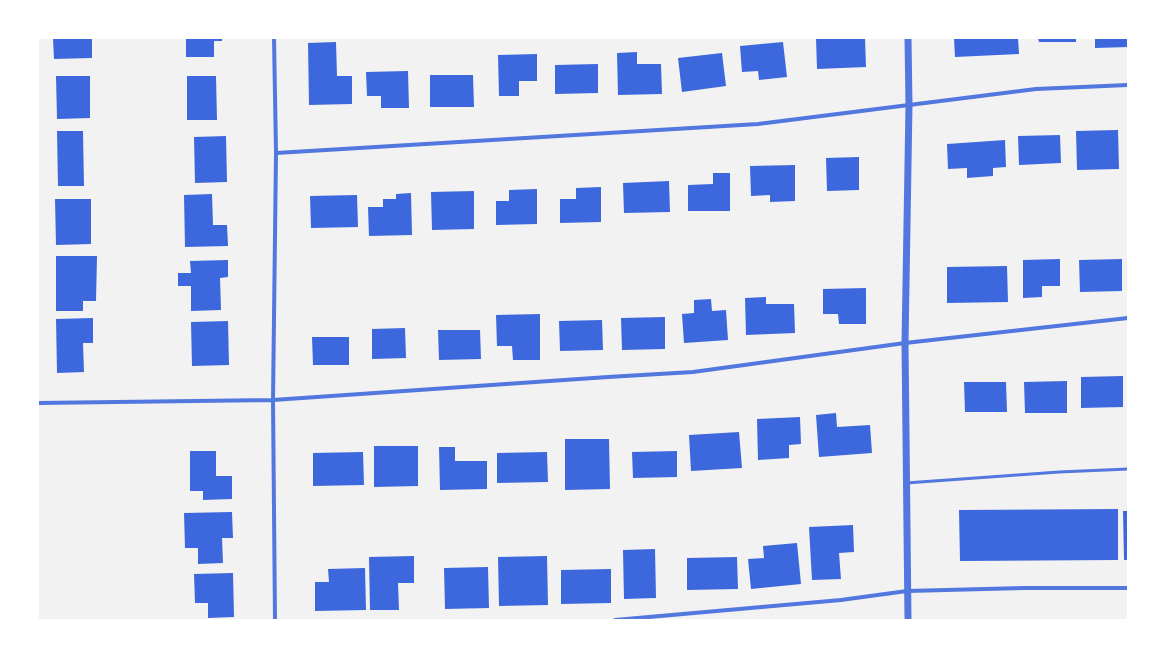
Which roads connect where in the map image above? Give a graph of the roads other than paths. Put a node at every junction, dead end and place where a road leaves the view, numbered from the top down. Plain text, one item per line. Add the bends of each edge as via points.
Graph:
1 (274, 38) edge
2 (908, 38) edge
3 (1128, 85) edge
4 (909, 105) junction
5 (276, 153) junction
6 (1128, 318) edge
7 (905, 344) junction
8 (273, 400) junction
9 (38, 403) edge
10 (1128, 469) edge
11 (906, 483) junction
12 (1128, 588) edge
13 (907, 590) junction
14 (275, 620) edge
15 (615, 620) edge
16 (908, 620) edge

1 - 5 street
2 - 4 street
3 - 4 street via 1036,89
4 - 5 street via 758,124
4 - 7 street
5 - 8 street
6 - 7 street
7 - 8 street via 693,372
7 - 11 street
8 - 9 street
8 - 14 street
10 - 11 lane
11 - 13 street
12 - 13 street
13 - 15 street via 841,600
13 - 16 street

